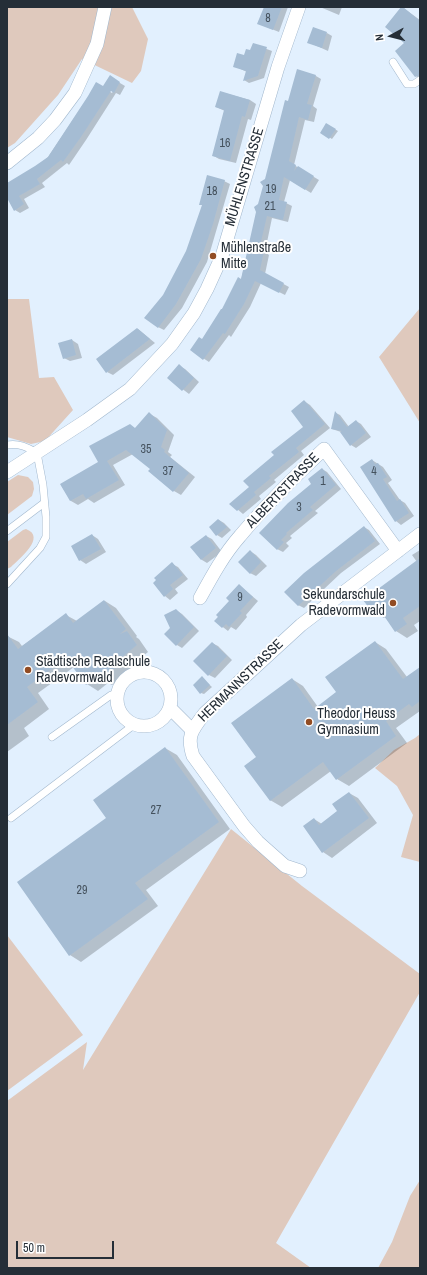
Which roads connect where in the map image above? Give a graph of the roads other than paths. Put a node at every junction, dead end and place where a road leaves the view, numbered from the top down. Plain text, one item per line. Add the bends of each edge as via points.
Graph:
1 (105, 7) edge
2 (299, 7) edge
3 (393, 62) dead end
4 (420, 80) edge
5 (7, 163) edge
6 (7, 445) edge
7 (37, 453) junction
8 (7, 472) edge
9 (44, 503) junction
10 (7, 531) edge
11 (420, 534) edge
12 (398, 551) junction
13 (7, 584) edge
14 (200, 598) dead end
15 (118, 693) junction
16 (170, 708) junction
17 (135, 724) junction
18 (192, 730) junction
19 (52, 737) dead end
20 (11, 818) dead end
21 (300, 871) dead end

1 - 5 street via 97,44 75,93 38,138
2 - 7 street, MÜHLENSTRASSE via 278,67 222,256 194,313 172,344 130,389
3 - 4 lane via 407,84 414,84
6 - 7 lane via 24,446
7 - 8 street, MÜHLENSTRASSE
7 - 9 lane
9 - 10 lane
9 - 13 lane via 46,537 40,548
11 - 12 street, HERMANNSTRASSE
12 - 14 street, ALBERTSTRASSE via 324,450 239,537
12 - 18 street, HERMANNSTRASSE via 301,625 205,713
15 - 16 street via 123,682 130,676 142,672 151,673 167,684 171,695
15 - 17 street via 120,711 126,719
15 - 19 lane via 111,695
16 - 17 street via 157,723 146,726
16 - 18 street
17 - 20 lane
18 - 21 street, HERMANNSTRASSE via 190,747 193,756 244,826 286,866

